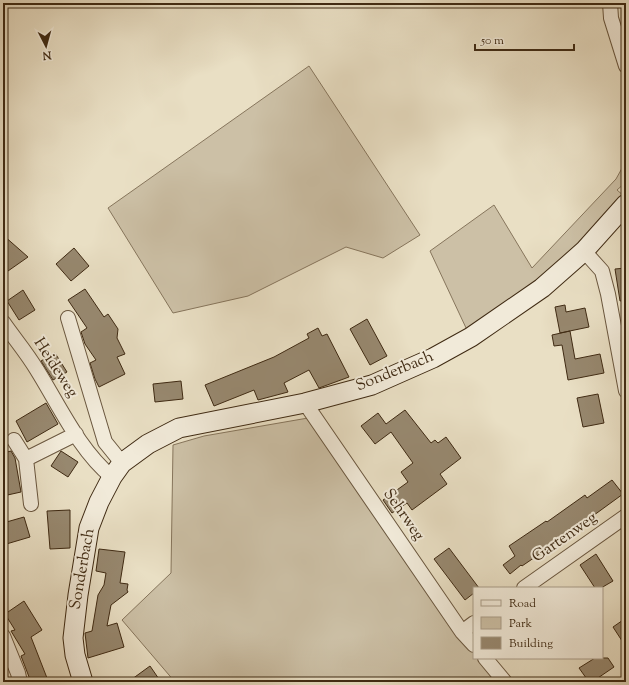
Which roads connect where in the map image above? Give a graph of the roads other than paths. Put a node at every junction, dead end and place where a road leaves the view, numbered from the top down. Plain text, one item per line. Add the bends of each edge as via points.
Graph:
1 (610, 3) edge
2 (626, 66) edge
3 (626, 204) edge
4 (584, 251) junction
5 (68, 318) dead end
6 (3, 322) edge
7 (626, 390) edge
8 (305, 403) junction
9 (76, 434) junction
10 (14, 440) dead end
11 (26, 459) junction
12 (117, 470) junction
13 (31, 504) dead end
14 (626, 516) edge
15 (525, 587) edge
16 (468, 628) edge
17 (3, 636) edge
18 (473, 642) edge
19 (486, 659) edge
20 (20, 682) edge
21 (83, 682) edge
22 (505, 682) edge

1 - 2 street via 611,18
3 - 4 street, Sonderbach
4 - 7 street via 602,271
4 - 8 street, Sonderbach via 542,288 471,338 372,385
5 - 12 street via 104,442
6 - 9 street, Heideweg via 36,368
8 - 12 street, Sonderbach via 179,428 148,444
8 - 16 street, Sehrweg
9 - 11 street
9 - 12 street, Heideweg via 101,468
10 - 11 street
11 - 13 street
12 - 21 street, Sonderbach via 99,502 89,528 75,614 75,655
14 - 15 street, Gartenweg
16 - 18 street, Sehrweg
17 - 20 street
19 - 22 street

